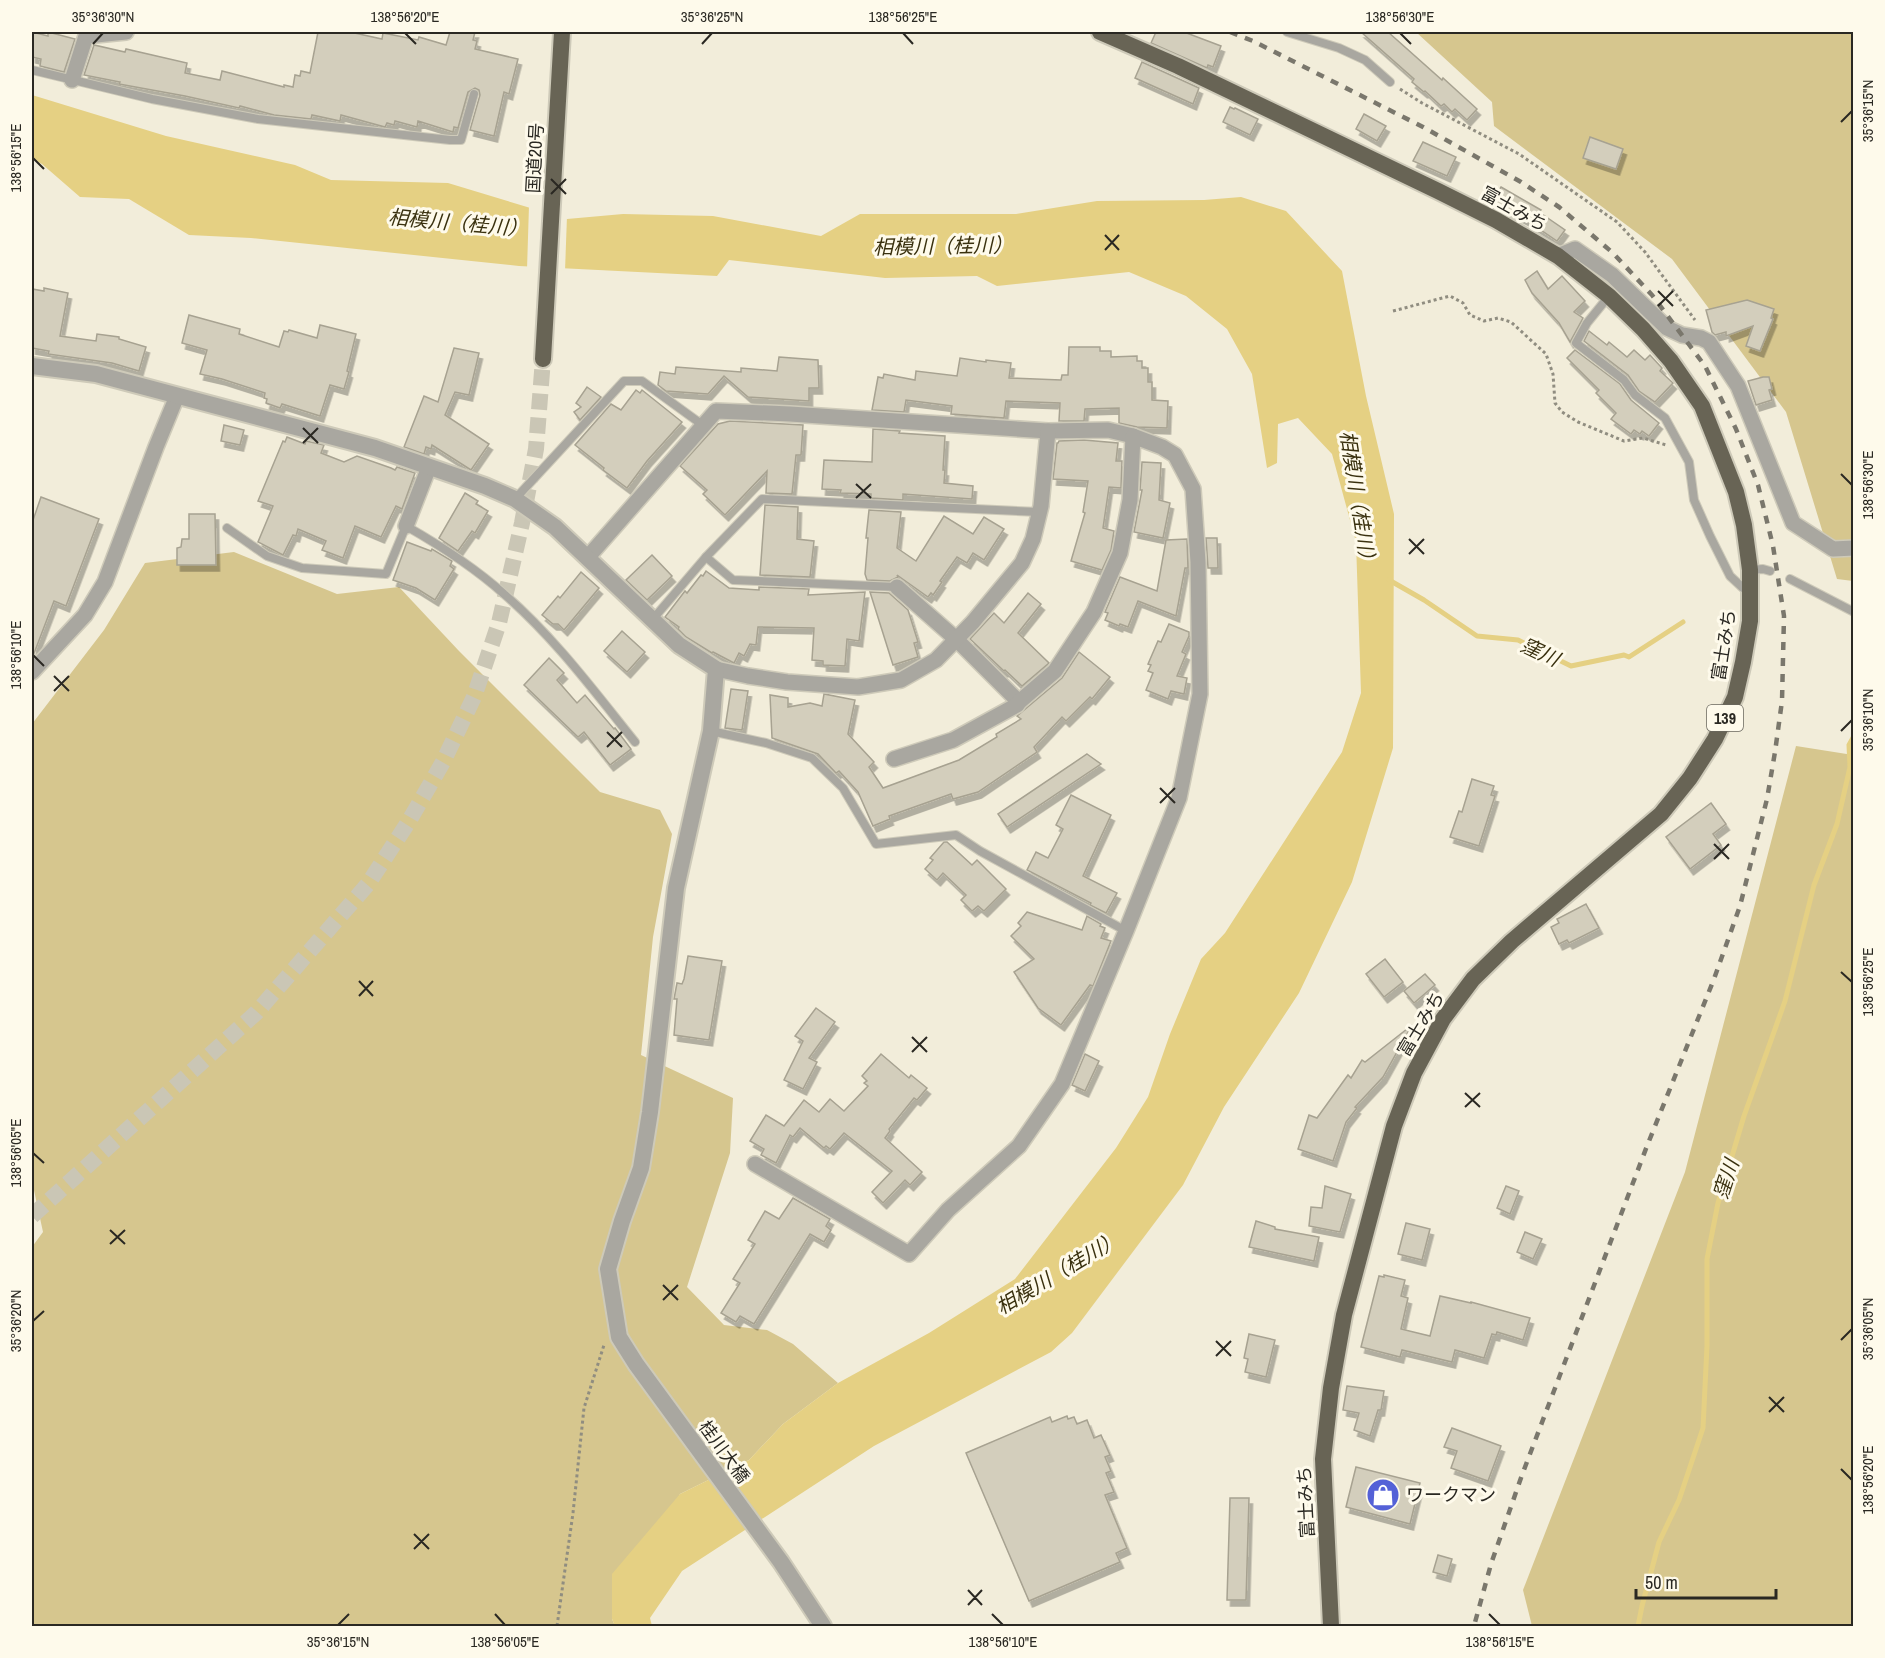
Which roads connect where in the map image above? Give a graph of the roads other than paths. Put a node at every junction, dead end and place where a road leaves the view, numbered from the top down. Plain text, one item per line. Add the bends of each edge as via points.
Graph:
1 (126, 32) edge
2 (562, 32) edge
3 (1100, 32) edge
4 (1287, 32) edge
5 (32, 70) edge
6 (72, 80) junction
7 (1390, 82) road end
8 (474, 94) dead end
9 (1558, 256) junction
10 (1609, 296) junction
11 (543, 359) tunnel mouth
12 (32, 366) edge
13 (177, 396) junction
14 (704, 426) junction
15 (1048, 431) junction
16 (1133, 436) junction
17 (429, 466) junction
18 (515, 499) junction
19 (1039, 512) junction
20 (406, 526) junction
21 (227, 528) dead end
22 (1854, 548) edge
23 (588, 557) junction
24 (706, 557) junction
25 (1749, 570) junction
26 (1770, 571) dead end
27 (1790, 579) dead end
28 (897, 587) joint
29 (1750, 588) junction
30 (1854, 612) edge
31 (652, 619) junction
32 (956, 639) junction
33 (716, 669) junction
34 (32, 672) edge
35 (1019, 702) junction
36 (711, 731) junction
37 (635, 742) dead end
38 (894, 759) dead end
39 (1126, 931) junction
40 (755, 1164) dead end
41 (823, 1626) edge
42 (1331, 1626) edge

1 - 6 street via 86,36
2 - 11 highway, 国道20号
3 - 9 highway, 富士みち / 139 via 1428,186
4 - 7 lane via 1365,60
5 - 6 lane
6 - 8 lane via 258,119 450,140 461,140
9 - 10 highway, 富士みち / 139
9 - 22 street via 1575,249 1612,275 1667,328 1709,342 1738,386 1793,523 1833,549
10 - 25 highway, 富士みち / 139 via 1671,361 1702,406 1736,492
10 - 29 lane via 1576,343 1665,418 1689,462 1694,500 1730,576 1743,588
12 - 13 street via 96,374
13 - 17 street
13 - 34 street via 105,582 85,615
14 - 15 street via 716,411
14 - 18 lane via 642,381 624,381
14 - 23 street
15 - 16 street via 1108,430
15 - 19 street
16 - 35 street via 1130,500 1120,553 1094,612 1056,670
16 - 39 street via 1175,455 1193,489 1200,694 1179,798
17 - 18 street
17 - 20 street
18 - 23 street
19 - 24 lane via 762,499
19 - 32 street via 1022,563
20 - 21 lane via 386,574 302,568 267,556
20 - 37 lane via 441,546 505,594 561,651
23 - 31 street
24 - 28 lane via 733,580
24 - 31 lane
25 - 26 lane
25 - 29 highway, 富士みち / 139
27 - 30 lane
28 - 32 street
29 - 42 highway, 富士みち / 139 via 1750,621 1734,697 1715,739 1690,778 1661,814 1473,979 1443,1019 1414,1073 1394,1126 1344,1315 1331,1388 1323,1459
31 - 33 street via 679,645
32 - 33 street via 936,660 900,680 858,687 787,682
32 - 35 street
33 - 36 street, 桂川大橋
35 - 38 street via 953,740
36 - 39 lane via 812,758 843,788 876,844 956,835
36 - 41 street, 桂川大橋 via 676,888 641,1168 608,1269 619,1337
39 - 40 street via 1062,1084 1019,1146 948,1210 909,1254

